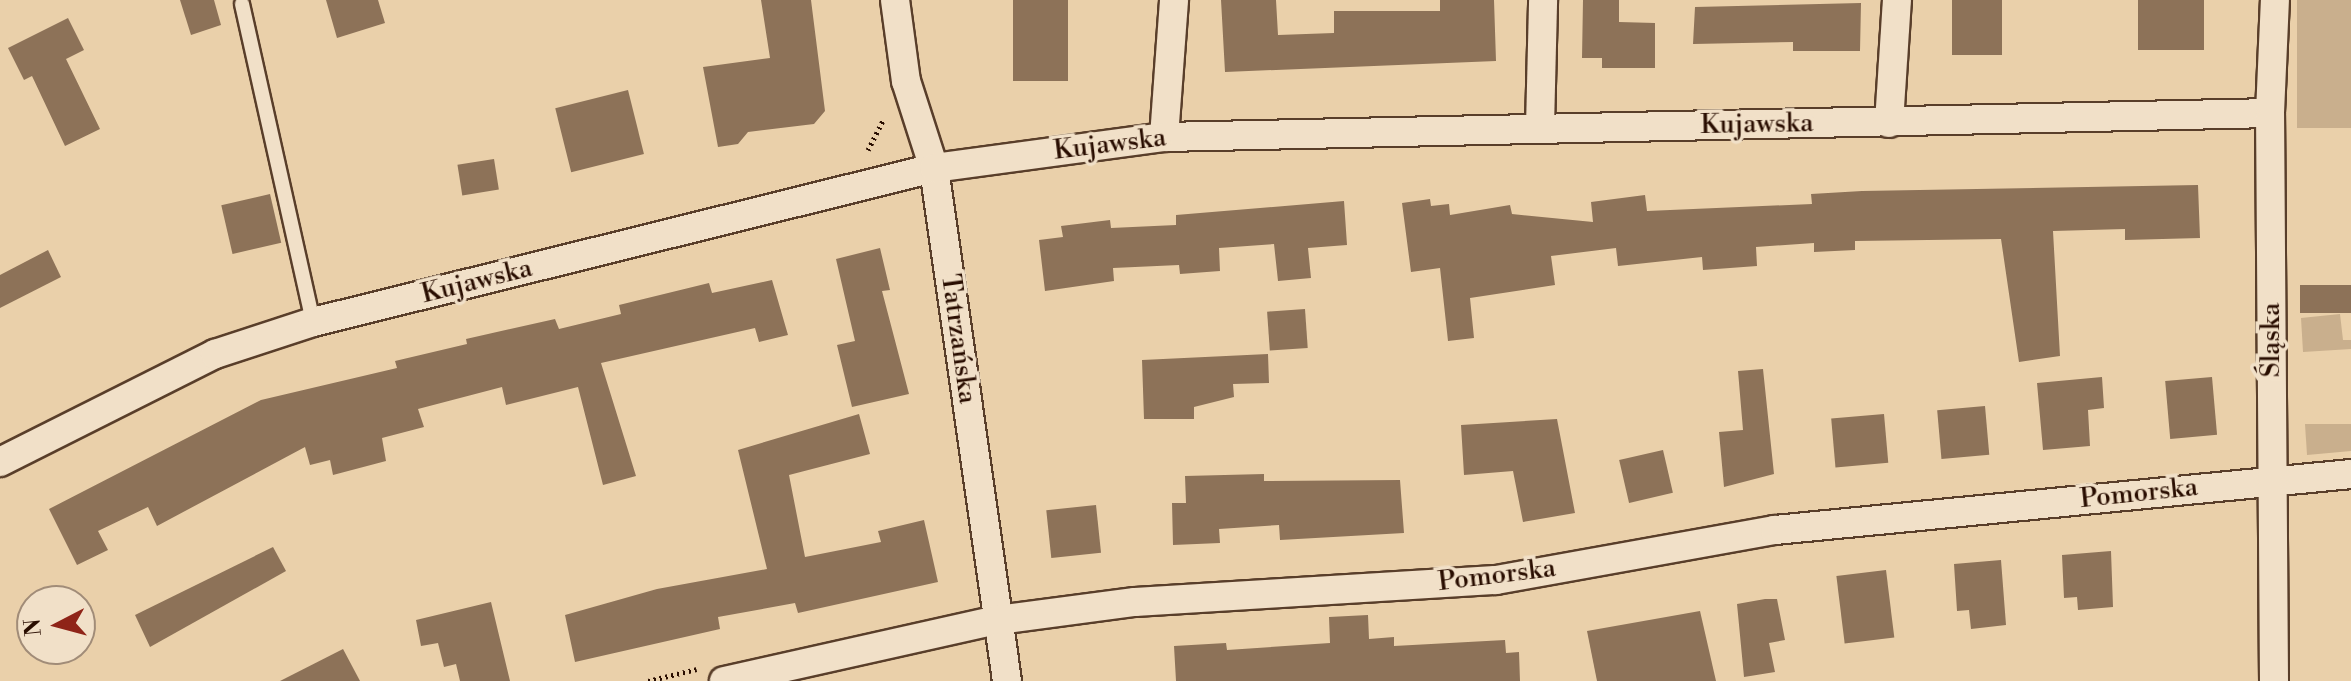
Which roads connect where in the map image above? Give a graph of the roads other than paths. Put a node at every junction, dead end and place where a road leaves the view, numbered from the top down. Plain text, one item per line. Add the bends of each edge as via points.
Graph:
1 (895, 0) edge
2 (1174, 0) edge
3 (1543, 0) edge
4 (1897, 0) edge
5 (2275, 0) edge
6 (242, 4) dead end
7 (2270, 113) junction
8 (1889, 123) junction
9 (1540, 127) junction
10 (1164, 137) junction
11 (934, 168) junction
12 (313, 322) junction
13 (0, 462) edge
14 (2351, 474) edge
15 (2273, 481) junction
16 (998, 620) junction
17 (724, 681) edge
18 (1007, 681) edge
19 (2274, 681) edge

1 - 11 street, Tatrzańska via 906,81
2 - 10 street
3 - 9 street
4 - 8 street
5 - 7 street, Śląska
6 - 12 lane
7 - 8 street, Kujawska
7 - 15 street, Śląska
8 - 9 street, Kujawska
9 - 10 street, Kujawska
10 - 11 street, Kujawska
11 - 12 street, Kujawska
11 - 16 street, Tatrzańska
12 - 13 street, Kujawska via 215,354
14 - 15 street, Pomorska
15 - 16 street, Pomorska via 1775,530 1496,580 1135,602
15 - 19 street, Śląska
16 - 17 street, Pomorska
16 - 18 street, Tatrzańska

